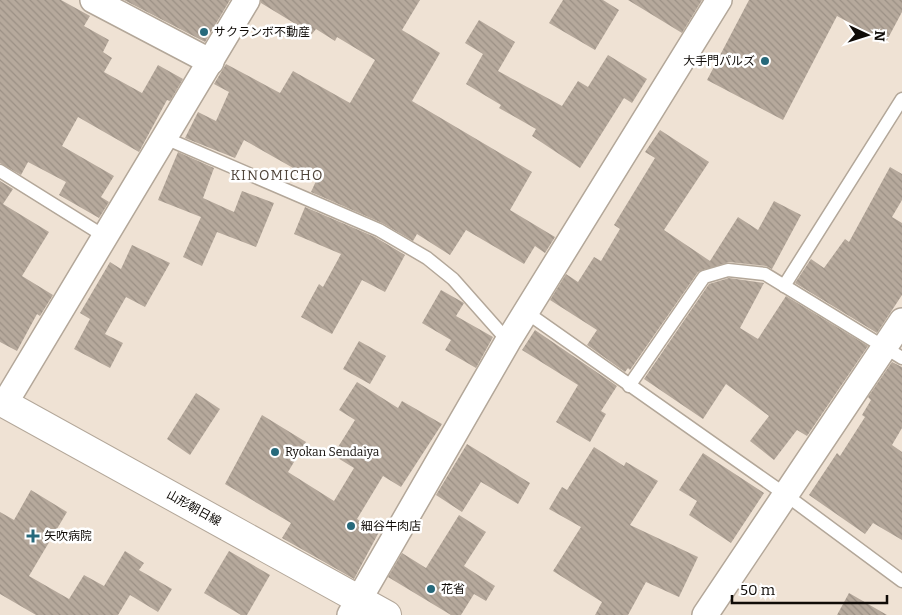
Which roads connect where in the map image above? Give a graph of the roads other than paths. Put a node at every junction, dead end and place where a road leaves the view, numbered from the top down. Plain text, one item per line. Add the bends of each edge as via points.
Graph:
1 (93, 0) edge
2 (247, 0) edge
3 (719, 0) edge
4 (211, 62) junction
5 (902, 99) edge
6 (165, 138) junction
7 (0, 171) edge
8 (104, 236) junction
9 (784, 286) junction
10 (526, 312) junction
11 (902, 321) edge
12 (508, 341) junction
13 (893, 353) edge
14 (629, 386) junction
15 (2, 402) edge
16 (786, 495) junction
17 (902, 581) edge
18 (355, 607) edge
19 (387, 615) edge
20 (705, 615) edge

1 - 4 street
2 - 4 street
3 - 10 street
4 - 6 street
5 - 9 lane
6 - 8 street
6 - 12 lane via 379,230 428,258 452,279
7 - 8 lane
8 - 15 street
9 - 13 lane
9 - 14 lane via 765,274 728,270 704,277
10 - 12 street
10 - 14 lane
11 - 13 street
12 - 18 street
13 - 16 street
14 - 16 lane
15 - 18 main road, 山形朝日線
16 - 17 lane
16 - 20 street
18 - 19 main road, 山形朝日線

